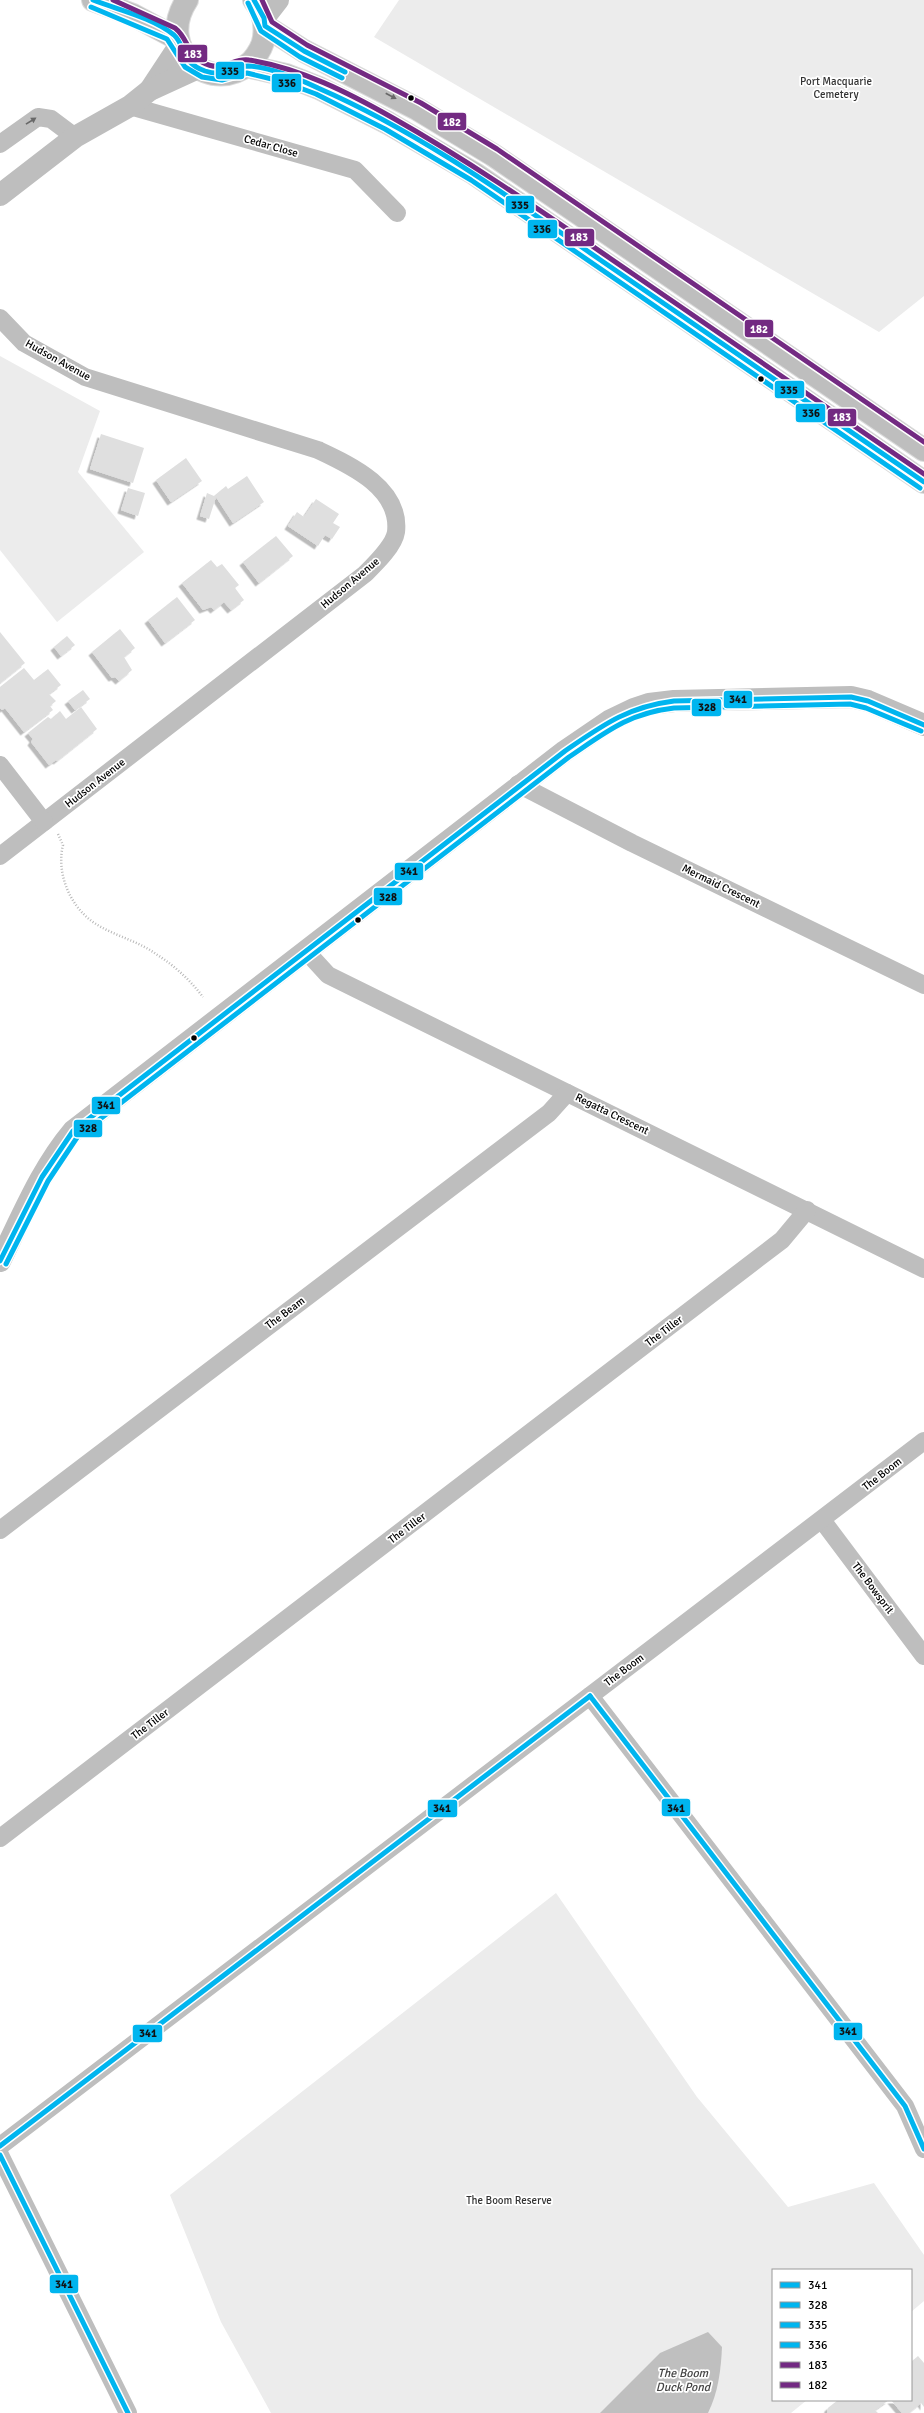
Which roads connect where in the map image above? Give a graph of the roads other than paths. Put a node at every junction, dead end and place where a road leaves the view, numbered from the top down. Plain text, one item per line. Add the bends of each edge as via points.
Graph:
1 (93, 0) edge
2 (187, 0) edge
3 (278, 0) edge
4 (261, 15) edge
5 (178, 42) junction
6 (246, 66) junction
7 (198, 68) junction
8 (150, 90) junction
9 (130, 106) junction
10 (75, 137) junction
11 (0, 144) edge
12 (0, 195) edge
13 (397, 212) dead end
14 (0, 318) edge
15 (924, 450) edge
16 (924, 482) edge
17 (924, 725) edge
18 (0, 765) edge
19 (518, 784) junction
20 (44, 822) junction
21 (0, 856) edge
22 (306, 951) junction
23 (924, 985) edge
24 (567, 1093) junction
25 (807, 1210) junction
26 (0, 1261) edge
27 (924, 1269) edge
28 (924, 1441) edge
29 (822, 1520) junction
30 (0, 1530) edge
31 (924, 1656) edge
32 (590, 1696) junction
33 (0, 1838) edge
34 (0, 2146) edge
35 (924, 2149) edge
36 (0, 2155) edge
37 (128, 2413) edge

1 - 5 main road via 134,15
2 - 5 main road via 176,24
3 - 4 main road
4 - 6 main road via 264,42 257,55
4 -> 15 main road via 304,51 423,113 493,155
5 - 7 main road via 190,62
5 - 8 main road
6 - 7 main road via 235,72 223,74 210,73
6 - 16 main road via 286,75 319,88 388,123 468,170
7 - 8 main road
8 - 9 main road
9 - 10 main road
9 - 13 street, Cedar Close via 355,170
11 -> 10 street via 38,117 51,119
10 - 12 main road
14 - 20 street, Hudson Avenue via 24,342 85,377 318,450 348,464 374,482 392,506 396,532 384,555 365,574
17 - 19 main road via 868,701 851,697 674,701 649,704 609,721
18 - 20 street
19 - 22 main road
19 - 23 street, Mermaid Crescent via 632,843
20 - 21 street, Hudson Avenue
22 - 24 street, Regatta Crescent via 328,975
22 - 26 main road via 73,1131 50,1161
24 - 25 street, Regatta Crescent
24 - 30 street, The Beam via 549,1113
25 - 27 street, Regatta Crescent
25 - 33 street, The Tiller via 782,1240
28 - 29 street, The Boom
29 - 31 street, The Bowsprit
29 - 32 street, The Boom
32 - 34 street, The Boom
32 - 35 street via 905,2106
36 - 37 street

